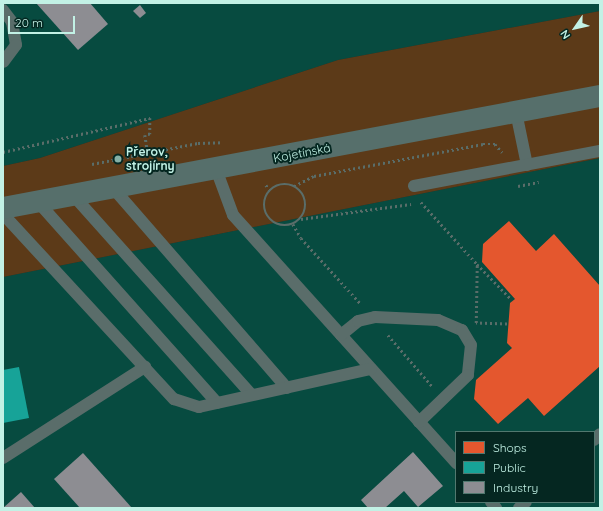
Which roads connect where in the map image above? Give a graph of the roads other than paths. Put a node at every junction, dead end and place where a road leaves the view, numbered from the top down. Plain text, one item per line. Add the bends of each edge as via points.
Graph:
1 (3, 10) edge
2 (3, 62) edge
3 (600, 96) edge
4 (516, 112) junction
5 (600, 151) edge
6 (527, 165) junction
7 (216, 169) junction
8 (414, 186) dead end
9 (113, 188) junction
10 (73, 195) junction
11 (38, 202) junction
12 (3, 208) edge
13 (3, 214) edge
14 (341, 335) junction
15 (145, 367) junction
16 (371, 369) junction
17 (287, 388) junction
18 (252, 396) junction
19 (217, 403) junction
20 (419, 422) junction
21 (3, 458) edge
22 (455, 462) edge

1 - 2 lane via 12,22 16,45
3 - 4 main road, Kojetínská
4 - 6 lane
4 - 7 main road, Kojetínská
5 - 6 lane
6 - 8 lane
7 - 9 main road, Kojetínská
7 - 14 lane via 233,215
9 - 10 main road, Kojetínská
9 - 17 lane
10 - 11 main road, Kojetínská
10 - 18 lane
11 - 12 main road, Kojetínská
11 - 19 lane
13 - 15 lane
14 - 16 lane
14 - 20 lane via 358,321 375,317 447,322 462,330 471,345 468,375
15 - 19 lane via 174,399 199,407
15 - 21 lane
16 - 17 lane
16 - 20 lane
17 - 18 lane
18 - 19 lane
20 - 22 lane

